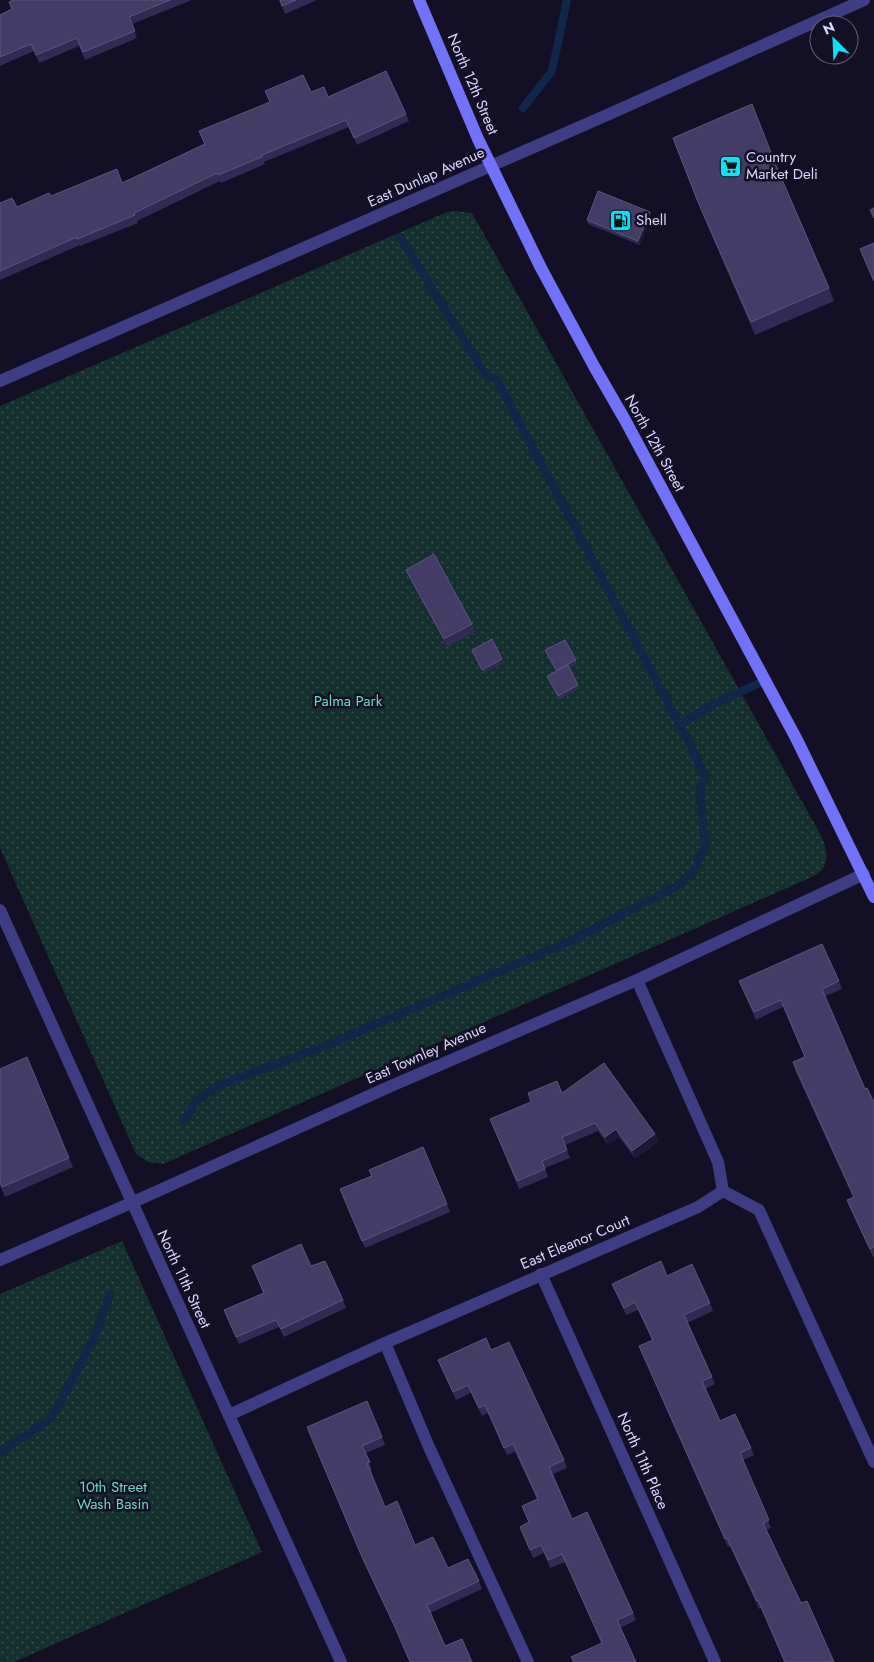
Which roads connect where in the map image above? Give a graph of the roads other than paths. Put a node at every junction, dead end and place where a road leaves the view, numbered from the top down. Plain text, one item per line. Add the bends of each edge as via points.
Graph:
1 (419, 0) edge
2 (864, 0) edge
3 (492, 166) junction
4 (0, 381) edge
5 (864, 874) junction
6 (874, 897) edge
7 (0, 910) edge
8 (637, 980) junction
9 (723, 1190) junction
10 (132, 1203) junction
11 (0, 1260) edge
12 (541, 1274) junction
13 (385, 1343) junction
14 (230, 1415) junction
15 (874, 1462) edge
16 (341, 1662) edge
17 (528, 1662) edge
18 (715, 1662) edge

1 - 3 street, North 12th Street
2 - 3 street, East Dunlap Avenue
3 - 4 street, East Dunlap Avenue
3 - 5 street, North 12th Street via 541,268 796,738
5 - 6 street, North 12th Street
5 - 8 street, East Townley Avenue
7 - 10 street, North 11th Street
8 - 9 street via 718,1162
8 - 10 street, East Townley Avenue
9 - 12 street, East Eleanor Court via 698,1207
9 - 15 street via 759,1210
10 - 11 street, East Townley Avenue
10 - 14 street, North 11th Street
12 - 13 street, East Eleanor Court
12 - 18 street, North 11th Place
13 - 14 street, East Eleanor Court
13 - 17 street
14 - 16 street, North 11th Street

